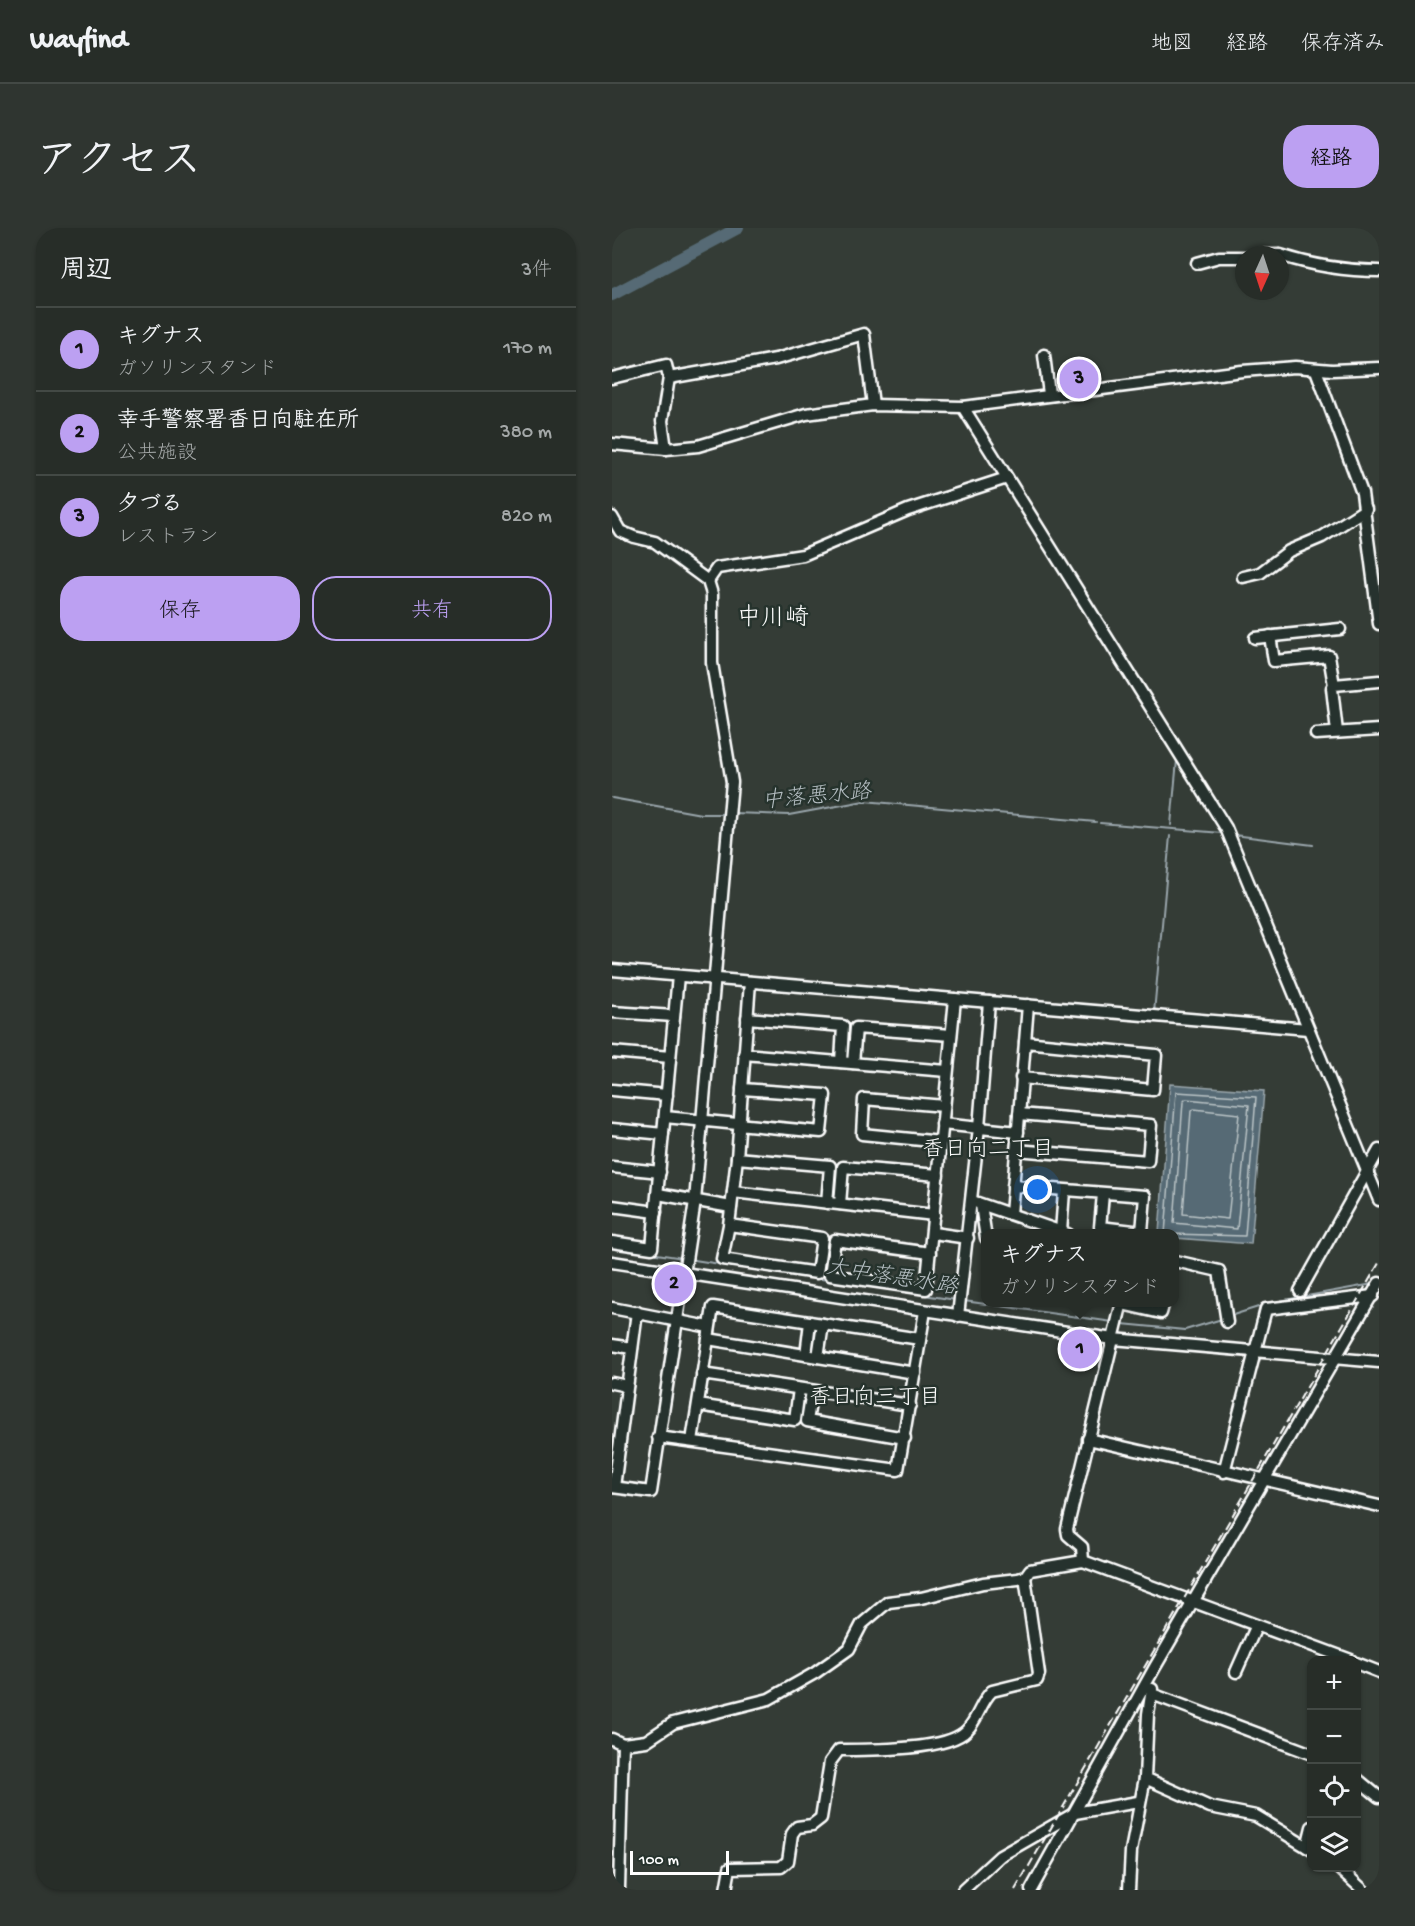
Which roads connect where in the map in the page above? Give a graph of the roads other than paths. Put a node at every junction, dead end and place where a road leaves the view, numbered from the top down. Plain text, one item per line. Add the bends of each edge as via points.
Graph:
1 (1235, 256) edge
2 (1289, 259) edge
3 (1197, 263) dead end
4 (1379, 271) edge
5 (1044, 355) dead end
6 (1379, 368) edge
7 (1316, 370) junction
8 (612, 378) edge
9 (669, 378) junction
10 (1049, 394) junction
11 (873, 405) junction
12 (963, 407) junction
13 (612, 444) edge
14 (666, 449) junction
15 (1007, 478) junction
16 (1366, 509) junction
17 (612, 517) edge
18 (1243, 577) dead end
19 (708, 581) junction
20 (1379, 624) edge
21 (1340, 629) dead end
22 (1270, 636) junction
23 (1255, 638) dead end
24 (1379, 681) edge
25 (1334, 685) junction
26 (1379, 730) edge
27 (1337, 732) junction
28 (1316, 734) dead end
29 (612, 970) edge
30 (678, 976) junction
31 (716, 979) junction
32 (750, 982) junction
33 (954, 999) junction
34 (989, 1002) junction
35 (1028, 1005) junction
36 (612, 1012) edge
37 (674, 1016) junction
38 (747, 1018) junction
39 (1308, 1029) junction
40 (951, 1035) junction
41 (1024, 1042) junction
42 (612, 1052) edge
43 (744, 1054) junction
44 (670, 1057) junction
45 (841, 1062) junction
46 (853, 1063) junction
47 (947, 1071) junction
48 (1021, 1078) junction
49 (742, 1089) junction
50 (612, 1090) edge
51 (667, 1095) junction
52 (944, 1106) junction
53 (1019, 1114) junction
54 (665, 1117) junction
55 (704, 1121) junction
56 (739, 1124) junction
57 (942, 1124) junction
58 (979, 1128) junction
59 (612, 1129) edge
60 (1018, 1132) junction
61 (663, 1134) junction
62 (941, 1142) junction
63 (1016, 1150) junction
64 (1379, 1150) edge
65 (737, 1158) junction
66 (612, 1167) edge
67 (1367, 1171) junction
68 (660, 1172) junction
69 (938, 1175) junction
70 (1013, 1186) junction
71 (1064, 1191) junction
72 (733, 1192) junction
73 (658, 1194) junction
74 (1103, 1194) junction
75 (1379, 1200) edge
76 (695, 1201) junction
77 (827, 1203) junction
78 (976, 1203) junction
79 (840, 1204) junction
80 (612, 1206) edge
81 (731, 1207) junction
82 (656, 1212) junction
83 (1011, 1214) junction
84 (934, 1215) junction
85 (729, 1225) junction
86 (983, 1229) edge
87 (1055, 1229) edge
88 (1064, 1229) edge
89 (1117, 1229) edge
90 (1142, 1229) edge
91 (933, 1233) junction
92 (968, 1238) junction
93 (612, 1242) edge
94 (930, 1253) junction
95 (612, 1262) edge
96 (1179, 1263) edge
97 (687, 1264) junction
98 (1379, 1283) edge
99 (1300, 1291) dead end
100 (1374, 1295) edge
101 (959, 1306) junction
102 (1121, 1307) edge
103 (1138, 1307) edge
104 (1163, 1307) edge
105 (612, 1308) edge
106 (925, 1311) junction
107 (638, 1312) junction
108 (1225, 1317) dead end
109 (676, 1322) junction
110 (810, 1323) junction
111 (823, 1324) junction
112 (710, 1327) junction
113 (1114, 1335) junction
114 (708, 1339) junction
115 (920, 1339) junction
116 (612, 1346) edge
117 (633, 1348) junction
118 (1254, 1352) junction
119 (806, 1355) junction
120 (818, 1357) junction
121 (1336, 1358) junction
122 (1379, 1362) edge
123 (915, 1372) junction
124 (702, 1374) junction
125 (612, 1383) edge
126 (627, 1386) junction
127 (799, 1389) junction
128 (812, 1391) junction
129 (698, 1405) junction
130 (910, 1405) junction
131 (617, 1421) edge
132 (658, 1437) junction
133 (905, 1438) junction
134 (1088, 1439) junction
135 (693, 1441) junction
136 (615, 1451) edge
137 (1224, 1472) junction
138 (1263, 1482) junction
139 (613, 1487) edge
140 (1379, 1506) edge
141 (1083, 1561) junction
142 (1025, 1577) junction
143 (1194, 1602) junction
144 (1256, 1627) junction
145 (1339, 1656) edge
146 (1361, 1665) edge
147 (1155, 1667) junction
148 (1236, 1672) dead end
149 (1379, 1672) edge
150 (1152, 1694) junction
151 (617, 1741) edge
152 (1307, 1752) edge
153 (1145, 1778) junction
154 (1361, 1782) edge
155 (1379, 1797) edge
156 (1138, 1802) junction
157 (1075, 1813) junction
158 (1307, 1847) edge
159 (1343, 1872) edge
160 (617, 1887) edge
161 (726, 1890) edge
162 (963, 1890) edge
163 (1030, 1890) edge
164 (1130, 1890) edge
165 (1363, 1890) edge

1 - 3 street
2 - 4 street via 1342,271
5 - 10 street
6 - 7 street
7 - 10 street via 1295,367 1242,371
7 - 16 street
8 - 9 street via 666,365
9 - 11 street via 776,359 864,334
9 - 14 street via 662,421
10 - 12 street
11 - 12 street
11 - 14 street via 806,414 698,446
12 - 15 street
13 - 14 street
15 - 19 street via 908,510 803,555 717,568
15 - 39 street via 1226,828
16 - 18 street via 1322,537 1289,551 1260,573
16 - 20 street
17 - 19 street via 620,531 655,542
19 - 31 street via 712,594 712,663 732,782
21 - 22 street
22 - 23 street
22 - 25 street via 1274,661 1329,656
24 - 25 street
25 - 27 street
26 - 27 street
27 - 28 street
29 - 30 street
30 - 31 street
30 - 37 street
31 - 32 street
31 - 55 street
32 - 33 street
32 - 38 street
33 - 34 street
33 - 40 street
34 - 35 street
34 - 58 street
35 - 39 street
35 - 41 street
36 - 37 street
37 - 44 street
38 - 43 street
38 - 45 street via 843,1026
39 - 67 street
40 - 46 street via 856,1028
40 - 47 street
41 - 48 street
41 - 48 street via 1156,1055 1155,1067 1153,1090
42 - 44 street
43 - 45 street
43 - 49 street
44 - 51 street
45 - 46 street
46 - 47 street
47 - 52 street
48 - 53 street
49 - 56 street
49 - 56 street via 825,1095 821,1132
50 - 51 street
51 - 54 street
52 - 57 street
52 - 62 street via 864,1099 862,1134
53 - 60 street
53 - 63 street via 1151,1125 1150,1143 1148,1161
54 - 55 street
54 - 61 street
55 - 56 street
55 - 76 street
56 - 65 street
57 - 58 street
57 - 62 street
58 - 60 street
58 - 78 street
59 - 61 street
60 - 63 street
61 - 68 street
62 - 69 street
63 - 70 street
64 - 67 street
65 - 72 street
65 - 77 street via 830,1166
66 - 68 street
67 - 75 street
67 - 99 street
68 - 73 street
69 - 79 street via 843,1167
69 - 84 street
70 - 71 street
70 - 83 street
71 - 74 street
71 - 88 street
72 - 77 street
72 - 81 street
73 - 76 street
73 - 82 street
74 - 89 street via 1100,1227
74 - 90 street via 1145,1196
76 - 81 street
76 - 97 street
77 - 79 street
78 - 83 street
78 - 86 street
78 - 92 street
79 - 84 street
80 - 82 street
81 - 85 street
82 - 93 street via 652,1248
83 - 87 street
84 - 91 street
85 - 85 street via 822,1238 817,1274 722,1259
91 - 92 street
91 - 94 street
92 - 101 street
94 - 94 street via 926,1289 830,1275 835,1240
95 - 97 street
96 - 108 street via 1219,1271
97 - 106 street
97 - 109 street
98 - 100 street
100 - 118 street via 1266,1310
100 - 121 street
101 - 106 street
101 - 113 street
102 - 113 street
103 - 104 street via 1161,1313
105 - 107 street
106 - 115 street
107 - 109 street
107 - 117 street
109 - 112 street
109 - 132 street
110 - 111 street
110 - 112 street via 712,1308
110 - 119 street
111 - 115 street
111 - 120 street
112 - 114 street
113 - 118 street
113 - 134 street
114 - 119 street
114 - 124 street
115 - 123 street
116 - 117 street
117 - 126 street
118 - 121 street
118 - 137 street
119 - 120 street
120 - 123 street
121 - 122 street
121 - 138 street
123 - 130 street
124 - 127 street
124 - 129 street
125 - 126 street
126 - 131 street
127 - 128 street
127 - 129 street via 795,1420
128 - 130 street
128 - 133 street via 807,1421
129 - 135 street
130 - 133 street
131 - 136 street
132 - 135 street
132 - 139 street via 651,1492
133 - 135 street via 898,1470
134 - 137 street
134 - 141 street via 1067,1529 1068,1536 1082,1547
136 - 139 street
137 - 138 street
138 - 140 street
138 - 143 street
141 - 142 street via 1030,1570
141 - 143 street
142 - 151 street via 888,1602 862,1624 849,1648 769,1699 673,1723 646,1741
142 - 161 street via 1037,1680 992,1691 959,1738 900,1749 839,1750 830,1762 821,1818 812,1825 797,1827 792,1834 788,1861 781,1867 730,1868
143 - 144 street
143 - 147 street
144 - 145 street
144 - 148 street
146 - 149 street
147 - 150 street
147 - 157 street
150 - 152 street
150 - 153 street
151 - 160 street
153 - 156 street
153 - 158 street via 1210,1808 1256,1816
154 - 155 street
156 - 157 street
156 - 164 street
157 - 162 street via 1000,1856
157 - 163 street
159 - 165 street

